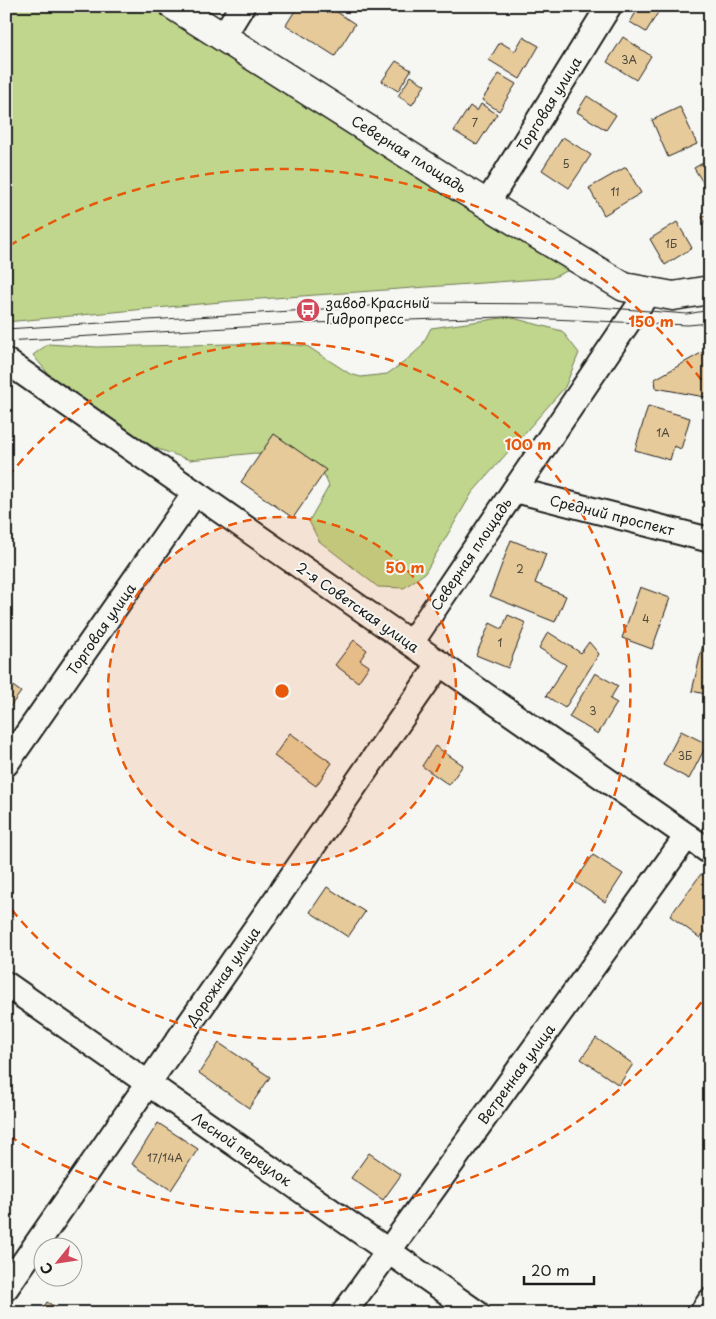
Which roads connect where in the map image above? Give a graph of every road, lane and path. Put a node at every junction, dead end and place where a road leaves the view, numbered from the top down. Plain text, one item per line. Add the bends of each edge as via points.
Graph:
1 (174, 6) edge
2 (242, 6) edge
3 (609, 6) edge
4 (223, 37) junction
5 (488, 202) junction
6 (710, 290) edge
7 (649, 291) junction
8 (6, 361) edge
9 (515, 490) junction
10 (195, 494) junction
11 (710, 540) edge
12 (411, 643) junction
13 (440, 663) junction
14 (6, 764) edge
15 (688, 836) junction
16 (710, 852) edge
17 (6, 984) edge
18 (148, 1083) junction
19 (388, 1251) junction
20 (6, 1288) edge
21 (710, 1301) edge
22 (344, 1313) edge
23 (477, 1313) edge
24 (702, 1313) edge

1 - 4 main road, Северная площадь
2 - 4 street
3 - 5 street, Торговая улица
4 - 5 main road, Северная площадь via 459,187
5 - 7 main road, Северная площадь via 624,287
6 - 7 main road, Северная площадь via 673,296
7 - 9 street, Северная площадь
8 - 10 street, 2-я Советская улица
9 - 11 street, Средний проспект
9 - 12 street, Северная площадь
10 - 12 street, 2-я Советская улица
10 - 14 street, Торговая улица
12 - 13 street, 2-я Советская улица
13 - 15 street, 2-я Советская улица
13 - 18 street, Дорожная улица
15 - 16 street, 2-я Советская улица
15 - 19 street, Ветренная улица
17 - 18 street, Лесной переулок
18 - 19 street, Лесной переулок
18 - 20 street, Дорожная улица
19 - 22 street, Ветренная улица
19 - 23 street, Лесной переулок
21 - 24 street

